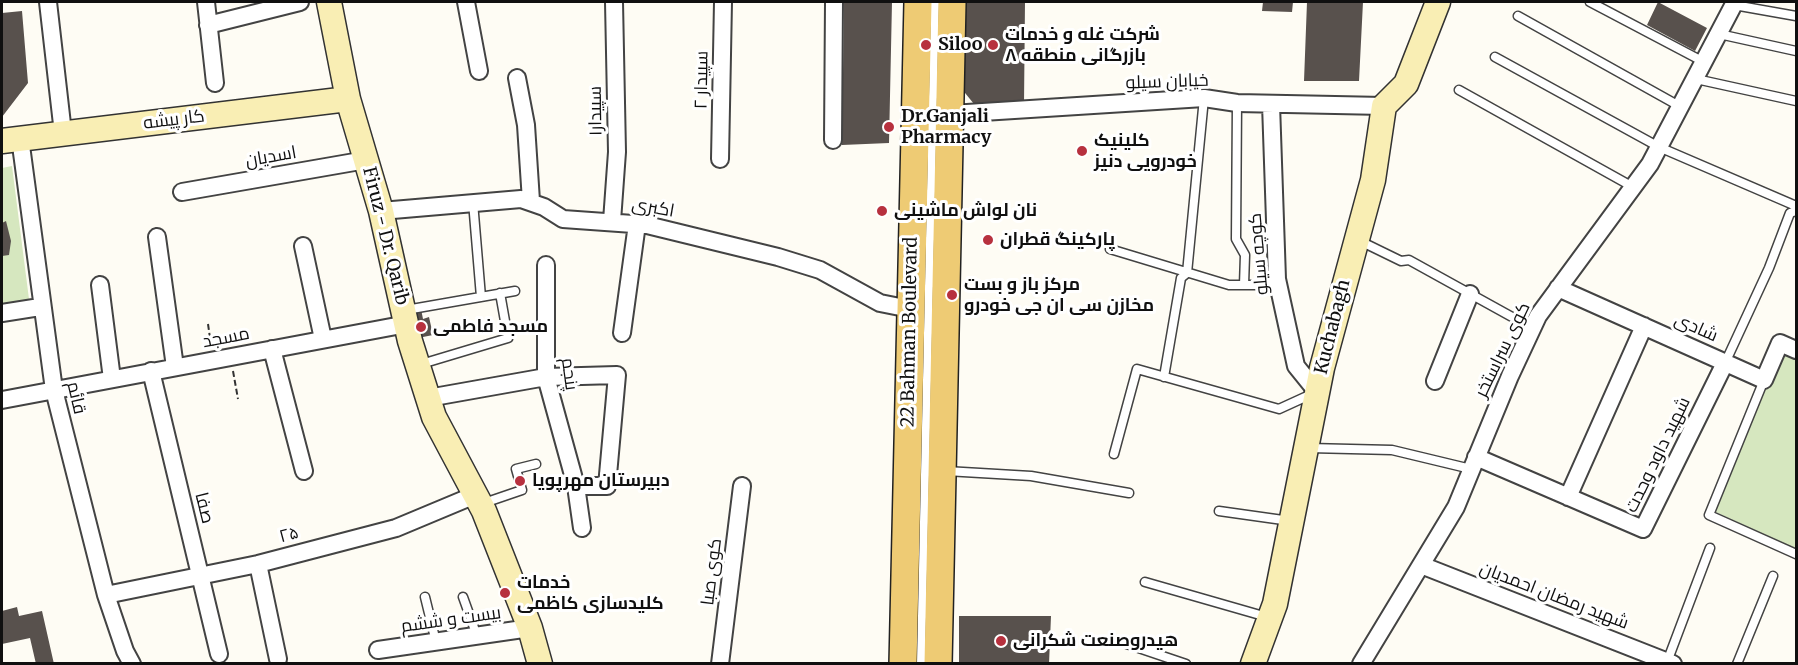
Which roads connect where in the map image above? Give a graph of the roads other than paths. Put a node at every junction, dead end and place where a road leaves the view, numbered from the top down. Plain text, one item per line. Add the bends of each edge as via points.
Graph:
1 (48, 2) edge
2 (206, 2) edge
3 (300, 2) edge
4 (329, 2) edge
5 (466, 2) edge
6 (614, 2) edge
7 (723, 2) edge
8 (834, 2) edge
9 (918, 2) edge
10 (935, 2) edge
11 (952, 2) edge
12 (1438, 2) edge
13 (1590, 2) edge
14 (1734, 3) edge
15 (1518, 16) dead end
16 (1797, 16) edge
17 (208, 25) junction
18 (1719, 34) junction
19 (1797, 51) edge
20 (1495, 57) dead end
21 (1705, 62) junction
22 (479, 71) dead end
23 (517, 78) dead end
24 (1695, 79) junction
25 (215, 83) dead end
26 (1458, 90) dead end
27 (1204, 98) junction
28 (348, 99) junction
29 (1797, 101) edge
30 (1237, 104) junction
31 (1270, 104) junction
32 (1384, 106) junction
33 (1680, 107) junction
34 (932, 119) junction
35 (63, 133) junction
36 (11, 140) edge
37 (833, 140) dead end
38 (1659, 147) junction
39 (720, 159) dead end
40 (366, 160) junction
41 (1633, 187) junction
42 (183, 192) dead end
43 (531, 201) junction
44 (473, 202) junction
45 (1797, 206) edge
46 (381, 211) junction
47 (1797, 211) edge
48 (612, 221) junction
49 (637, 224) junction
50 (157, 237) dead end
51 (1356, 238) junction
52 (303, 246) dead end
53 (1110, 249) dead end
54 (546, 265) dead end
55 (1187, 273) junction
56 (100, 285) dead end
57 (1244, 285) junction
58 (1279, 285) junction
59 (1558, 288) junction
60 (515, 291) dead end
61 (500, 293) junction
62 (1470, 294) junction
63 (481, 297) junction
64 (40, 307) junction
65 (910, 309) junction
66 (2, 313) edge
67 (405, 317) junction
68 (1644, 326) junction
69 (1532, 328) junction
70 (622, 333) dead end
71 (323, 339) junction
72 (272, 349) junction
73 (1797, 350) edge
74 (1725, 363) junction
75 (418, 365) junction
76 (175, 367) junction
77 (151, 371) junction
78 (546, 377) junction
79 (1164, 377) junction
80 (112, 379) junction
81 (1764, 380) junction
82 (1435, 381) dead end
83 (54, 390) junction
84 (1317, 392) junction
85 (428, 398) junction
86 (2, 400) edge
87 (1306, 448) junction
88 (1114, 454) dead end
89 (1474, 463) junction
90 (536, 464) dead end
91 (304, 471) dead end
92 (943, 471) junction
93 (576, 486) junction
94 (742, 486) dead end
95 (1129, 493) dead end
96 (1568, 497) junction
97 (478, 499) junction
98 (1219, 511) dead end
99 (1291, 521) junction
100 (582, 528) dead end
101 (1710, 548) dead end
102 (1797, 554) edge
103 (258, 564) junction
104 (1421, 565) junction
105 (201, 576) junction
106 (1773, 576) dead end
107 (1145, 582) dead end
108 (106, 595) junction
109 (425, 597) dead end
110 (463, 597) dead end
111 (1270, 618) junction
112 (530, 628) junction
113 (477, 636) junction
114 (1115, 640) dead end
115 (436, 642) junction
116 (378, 650) dead end
117 (219, 654) dead end
118 (278, 659) dead end
119 (130, 661) edge
120 (540, 663) edge
121 (720, 663) edge
122 (903, 663) edge
123 (921, 663) edge
124 (938, 663) edge
125 (1186, 663) edge
126 (1254, 663) edge
127 (1361, 663) edge
128 (1670, 663) edge
129 (1737, 663) edge

1 - 35 street
2 - 17 street
3 - 17 street
4 - 28 main road, Firuz - Dr. Qarib
5 - 22 street
6 - 48 street, سپیدار۱ via 616,152
7 - 39 street, سپیدار ۲
8 - 37 street
9 - 34 main road, 22 Bahman Boulevard
10 - 34 lane
11 - 34 main road, 22 Bahman Boulevard
12 - 32 main road via 1406,84
13 - 21 lane
14 - 16 lane
14 - 18 street, کوی سراستخر
15 - 33 lane
17 - 25 street
18 - 19 lane
18 - 21 street, کوی سراستخر
20 - 38 lane
21 - 24 street, کوی سراستخر
23 - 43 street via 526,125
24 - 29 lane
24 - 33 street, کوی سراستخر
26 - 41 lane
27 - 30 street, خیابان سیلو
27 - 34 street, خیابان سیلو
27 - 55 lane
28 - 35 main road, کار پیشه
28 - 40 main road, Firuz - Dr. Qarib
30 - 31 street, خیابان سیلو
30 - 57 lane via 1236,239 1245,255
31 - 32 street, خیابان سیلو
31 - 58 street, کوچه سیلو
32 - 51 main road, Kuchabagh via 1372,180
33 - 38 street, کوی سراستخر
34 - 65 main road, 22 Bahman Boulevard
34 - 92 main road, 22 Bahman Boulevard
34 - 123 lane
35 - 36 main road, کار پیشه
36 - 64 street, قائم
38 - 41 street, کوی سراستخر
38 - 45 lane
40 - 42 street, اسدیان
40 - 46 main road, Firuz - Dr. Qarib
41 - 59 street, کوی سراستخر
43 - 44 street, اکبری
43 - 48 street, اکبری via 563,219
44 - 46 street, اکبری
44 - 63 lane
46 - 67 main road, Firuz - Dr. Qarib
47 - 74 lane via 1790,213
48 - 49 street, اکبری
49 - 65 street, اکبری via 820,270 880,303
49 - 70 street
50 - 76 street
51 - 62 lane via 1401,261 1409,260
51 - 84 main road, Kuchabagh
52 - 71 street
53 - 55 lane
54 - 78 street, پنجم
55 - 57 lane via 1229,285
55 - 79 lane via 1180,278
56 - 80 street
57 - 58 lane
58 - 84 street, کوچه سیلو via 1296,366
59 - 68 street, شادی
59 - 69 street, کوی سراستخر
60 - 61 lane
61 - 63 lane
61 - 75 lane via 508,338
62 - 69 lane
62 - 82 street
63 - 67 lane
64 - 66 street
64 - 83 street, قائم
65 - 122 main road, 22 Bahman Boulevard
67 - 71 street, مسجد
67 - 75 main road, Firuz - Dr. Qarib
68 - 74 street, شادی
68 - 96 street
69 - 89 street, کوی سراستخر
71 - 72 street, مسجد
72 - 76 street, مسجد
72 - 91 street
73 - 81 street via 1780,343
74 - 81 street, شادی
74 - 96 street, شهید داود وحدت via 1643,529
75 - 85 main road, Firuz - Dr. Qarib
76 - 77 street, مسجد
77 - 80 street, مسجد
77 - 105 street, صفا
78 - 85 street
78 - 93 street, پنجم
78 - 93 street via 617,375 607,486
79 - 84 lane via 1279,410
79 - 88 lane via 1137,369
80 - 83 street, مسجد
81 - 102 lane via 1709,515
83 - 86 street, مسجد
83 - 108 street, قائم
84 - 87 main road, Kuchabagh
85 - 97 main road, Firuz - Dr. Qarib via 434,417
87 - 89 lane via 1392,450
87 - 99 main road, Kuchabagh
89 - 96 street, شهید داود وحدت
89 - 104 street, کوی سراستخر via 1456,507
90 - 97 lane via 516,469 522,490
92 - 95 lane via 1031,476
92 - 124 main road, 22 Bahman Boulevard
93 - 100 street, پنجم
94 - 121 street, کوی صبا
97 - 103 street, ۲۵ via 396,528
97 - 112 main road, Firuz - Dr. Qarib
98 - 99 lane
99 - 111 main road, Kuchabagh
101 - 128 lane
103 - 105 street, ۲۵
103 - 118 street
104 - 127 street, کوی سراستخر
104 - 128 street, شهید رمضان احمدیان
105 - 108 street, ۲۵
105 - 117 street, صفا
106 - 129 lane
107 - 111 lane
108 - 119 street, قائم
109 - 115 lane
110 - 113 lane
111 - 126 main road, Kuchabagh
112 - 113 street, بیست و ششم
112 - 120 main road, Firuz - Dr. Qarib
113 - 115 street, بیست و ششم
114 - 125 lane
115 - 116 street, بیست و ششم

